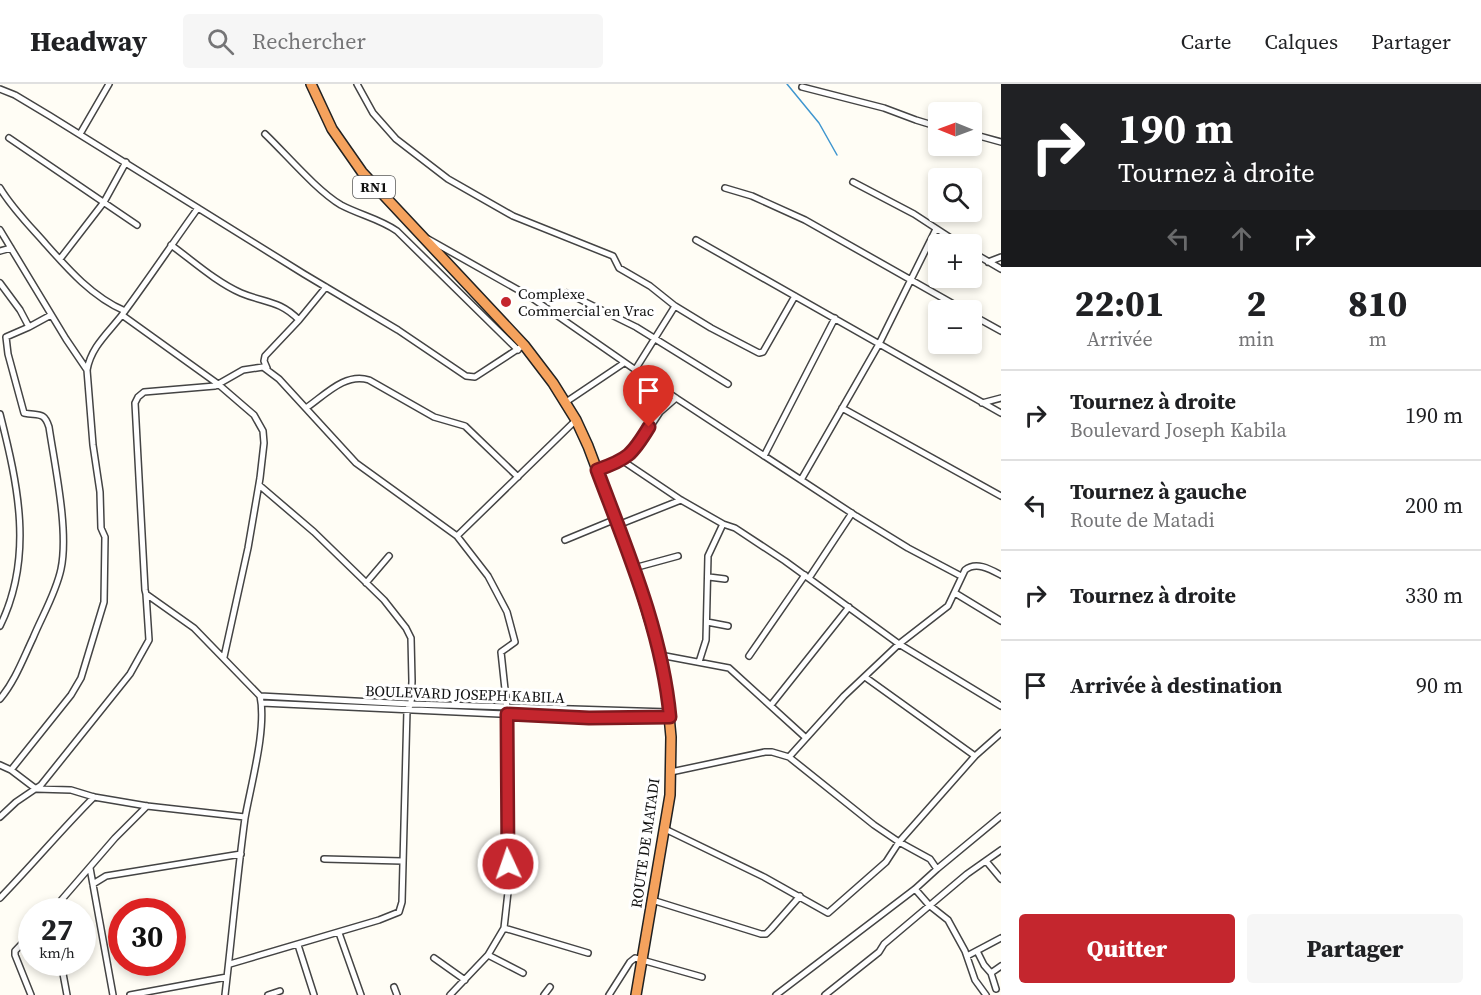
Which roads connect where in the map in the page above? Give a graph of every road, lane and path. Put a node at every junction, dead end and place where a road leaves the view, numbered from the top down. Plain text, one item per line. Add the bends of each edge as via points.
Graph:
1 (109, 84) edge
2 (311, 84) edge
3 (357, 84) edge
4 (802, 87) dead end
5 (0, 88) edge
6 (928, 124) edge
7 (265, 134) dead end
8 (80, 135) junction
9 (982, 137) edge
10 (9, 138) dead end
11 (1001, 142) edge
12 (126, 162) junction
13 (853, 182) dead end
14 (0, 188) edge
15 (725, 188) dead end
16 (104, 202) junction
17 (198, 208) junction
18 (137, 225) dead end
19 (936, 229) junction
20 (0, 230) edge
21 (419, 234) junction
22 (944, 234) edge
23 (696, 240) dead end
24 (171, 245) junction
25 (11, 248) junction
26 (0, 251) edge
27 (1001, 257) edge
28 (982, 258) edge
29 (60, 259) junction
30 (988, 262) junction
31 (1001, 269) edge
32 (911, 281) junction
33 (0, 283) edge
34 (326, 287) junction
35 (567, 293) dead end
36 (795, 296) junction
37 (946, 300) edge
38 (675, 306) junction
39 (123, 313) junction
40 (51, 315) junction
41 (835, 318) junction
42 (299, 320) junction
43 (982, 321) edge
44 (28, 327) junction
45 (1001, 331) edge
46 (3, 338) edge
47 (654, 339) junction
48 (879, 344) junction
49 (521, 347) junction
50 (624, 363) junction
51 (267, 368) junction
52 (87, 370) junction
53 (635, 370) junction
54 (218, 384) junction
55 (728, 384) dead end
56 (676, 398) junction
57 (1001, 398) edge
58 (566, 402) junction
59 (982, 403) junction
60 (306, 408) junction
61 (842, 408) junction
62 (0, 414) edge
63 (1001, 414) edge
64 (576, 420) junction
65 (764, 456) junction
66 (623, 461) junction
67 (597, 470) junction
68 (518, 477) junction
69 (801, 480) junction
70 (259, 485) junction
71 (1001, 496) edge
72 (681, 500) junction
73 (852, 513) junction
74 (617, 522) junction
75 (723, 524) junction
76 (457, 536) junction
77 (565, 540) dead end
78 (389, 556) dead end
79 (678, 556) dead end
80 (634, 568) junction
81 (1001, 575) edge
82 (961, 576) junction
83 (709, 577) junction
84 (807, 577) junction
85 (725, 579) dead end
86 (366, 583) junction
87 (955, 593) junction
88 (147, 594) junction
89 (849, 607) junction
90 (1001, 621) edge
91 (707, 622) junction
92 (0, 626) edge
93 (728, 626) dead end
94 (899, 644) junction
95 (660, 655) junction
96 (224, 657) junction
97 (749, 657) dead end
98 (699, 662) junction
99 (865, 677) junction
100 (260, 696) junction
101 (0, 699) edge
102 (262, 704) junction
103 (411, 704) junction
104 (771, 705) junction
105 (1001, 706) edge
106 (407, 710) junction
107 (507, 711) junction
108 (670, 715) junction
109 (1001, 733) edge
110 (806, 738) junction
111 (995, 739) junction
112 (1001, 744) edge
113 (975, 756) junction
114 (789, 757) junction
115 (0, 765) edge
116 (11, 770) junction
117 (671, 772) junction
118 (36, 789) junction
119 (94, 797) junction
120 (147, 806) junction
121 (1001, 816) edge
122 (0, 817) edge
123 (246, 817) junction
124 (665, 829) junction
125 (899, 842) junction
126 (1001, 850) edge
127 (241, 854) junction
128 (324, 859) dead end
129 (402, 861) junction
130 (986, 861) junction
131 (90, 868) junction
132 (937, 869) junction
133 (1001, 879) edge
134 (93, 884) junction
135 (915, 889) junction
136 (800, 896) junction
137 (0, 898) edge
138 (63, 898) edge
139 (652, 900) junction
140 (929, 905) junction
141 (504, 928) junction
142 (339, 933) junction
143 (1001, 938) edge
144 (298, 945) junction
145 (977, 951) junction
146 (588, 953) dead end
147 (488, 955) junction
148 (967, 956) junction
149 (434, 958) dead end
150 (642, 959) junction
151 (230, 964) junction
152 (1001, 966) edge
153 (523, 973) dead end
154 (991, 973) junction
155 (24, 976) edge
156 (63, 976) edge
157 (227, 977) junction
158 (702, 977) dead end
159 (465, 980) junction
160 (394, 987) dead end
161 (550, 987) dead end
162 (998, 987) edge
163 (456, 990) junction
164 (280, 991) dead end
165 (31, 995) edge
166 (67, 995) edge
167 (113, 995) edge
168 (130, 995) edge
169 (225, 995) edge
170 (268, 995) edge
171 (314, 995) edge
172 (361, 995) edge
173 (397, 995) edge
174 (450, 995) edge
175 (462, 995) edge
176 (544, 995) edge
177 (609, 995) edge
178 (636, 995) edge
179 (776, 995) edge
180 (825, 995) edge
181 (986, 995) edge

1 - 8 street
2 - 21 highway, ROUTE DE MATADI / RN1 via 346,152
3 - 38 street via 373,113 396,140 448,179 513,216 613,256 620,269
4 - 6 street
5 - 8 street
7 - 49 street via 331,198 397,231
8 - 12 street
9 - 11 street
10 - 16 street
12 - 16 street
12 - 17 street
13 - 19 street
14 - 29 street via 9,204
15 - 32 street via 805,220
16 - 18 street
16 - 29 street
17 - 24 street
17 - 34 street
19 - 22 street
19 - 32 street
20 - 25 street
21 - 49 highway, ROUTE DE MATADI / RN1
21 - 50 street via 529,296
23 - 36 street
24 - 39 street
24 - 42 street via 225,284 276,303
25 - 26 street
25 - 40 street
27 - 30 street
28 - 30 street
29 - 39 street
30 - 31 street
32 - 37 street
32 - 48 street
33 - 44 street
34 - 42 street
34 - 49 street via 466,376 475,377
35 - 47 street via 627,321
36 - 38 street via 760,353
36 - 41 street
38 - 47 street
39 - 52 street via 96,346
39 - 54 street
40 - 44 street
40 - 52 street
41 - 48 street
41 - 65 street
42 - 51 street via 265,356
43 - 45 street
44 - 46 street
46 - 101 street via 24,412 46,418 49,427 64,543 55,587 24,658
47 - 53 street
47 - 55 street
48 - 59 street
48 - 61 street
49 - 58 highway, ROUTE DE MATADI / RN1
50 - 53 street
50 - 58 street
51 - 54 street via 243,370
51 - 60 street
52 - 116 street via 100,528 105,537 104,602 78,684
53 - 56 street
54 - 70 street via 254,416 263,430
54 - 88 street via 144,393 135,403
56 - 65 street
56 - 66 street via 660,412
57 - 59 street
58 - 64 highway, ROUTE DE MATADI / RN1
59 - 63 street
60 - 68 street via 340,384 357,377 369,380 434,417 465,426
60 - 76 street via 356,462
61 - 69 street
61 - 71 street
62 - 92 street via 20,508 19,564
64 - 67 highway, ROUTE DE MATADI / RN1
64 - 68 street
65 - 69 street
66 - 67 street
66 - 72 street
67 - 74 highway, ROUTE DE MATADI / RN1
68 - 76 street
69 - 73 street
70 - 86 street
70 - 96 street
72 - 74 street
72 - 75 street
73 - 82 street
73 - 84 street
74 - 77 street
74 - 80 highway, ROUTE DE MATADI / RN1
75 - 83 street via 708,556
75 - 84 street via 735,528
76 - 107 street via 488,576 507,612 515,642 501,652
78 - 86 street
79 - 80 street
80 - 95 highway, ROUTE DE MATADI / RN1
81 - 82 street via 974,565
82 - 87 street
83 - 85 street
83 - 91 street
84 - 89 street
84 - 97 street
86 - 103 street via 384,600 411,638
87 - 90 street
87 - 94 street via 948,606
88 - 96 street via 194,628
88 - 118 street via 150,635 144,650 113,696
89 - 94 street
89 - 104 street
91 - 93 street
91 - 98 street
94 - 99 street
94 - 105 street
95 - 98 street
95 - 108 highway, ROUTE DE MATADI / RN1
96 - 100 street
98 - 104 street via 729,668
99 - 110 street
99 - 113 street
100 - 102 street
100 - 103 street, BOULEVARD JOSEPH KABILA
102 - 106 street, BOULEVARD JOSEPH KABILA
102 - 123 street
103 - 106 street
103 - 107 street, BOULEVARD JOSEPH KABILA
104 - 110 street
106 - 107 street, BOULEVARD JOSEPH KABILA
106 - 129 street
107 - 108 street, BOULEVARD JOSEPH KABILA
107 - 141 street via 509,883
108 - 117 highway, ROUTE DE MATADI / RN1
109 - 111 street
110 - 114 street
111 - 112 street
111 - 113 street
113 - 125 street
114 - 117 street via 765,752
114 - 125 street
115 - 116 street
116 - 118 street
117 - 124 highway, ROUTE DE MATADI / RN1
118 - 119 street via 71,790
118 - 122 street
119 - 120 street
119 - 137 street
120 - 123 street
120 - 131 street
121 - 132 street
123 - 127 street
124 - 136 street
124 - 139 highway, ROUTE DE MATADI / RN1
125 - 132 street via 930,859
125 - 136 street via 886,862 831,912 825,913
126 - 130 street
127 - 134 street via 106,876
127 - 151 street
128 - 129 street
129 - 142 street via 399,912
130 - 133 street
130 - 140 street
131 - 134 street
131 - 138 street
132 - 135 street
134 - 167 street
135 - 140 street
135 - 179 street
136 - 139 street via 771,929 761,934
139 - 150 highway, ROUTE DE MATADI / RN1
140 - 148 street via 948,920
140 - 180 street
141 - 146 street
141 - 147 street
142 - 144 street
142 - 172 street
143 - 145 street
144 - 151 street
144 - 171 street
145 - 148 street
145 - 154 street
147 - 153 street
147 - 159 street
148 - 181 street via 975,980
149 - 159 street
150 - 158 street
150 - 177 street via 630,962
150 - 178 highway, ROUTE DE MATADI / RN1
151 - 157 street
152 - 154 street
154 - 162 street
155 - 165 street
156 - 166 street
157 - 168 street
157 - 169 street
159 - 163 street
160 - 173 street
161 - 176 street
162 - 181 street
163 - 174 street
163 - 175 street
164 - 170 street

